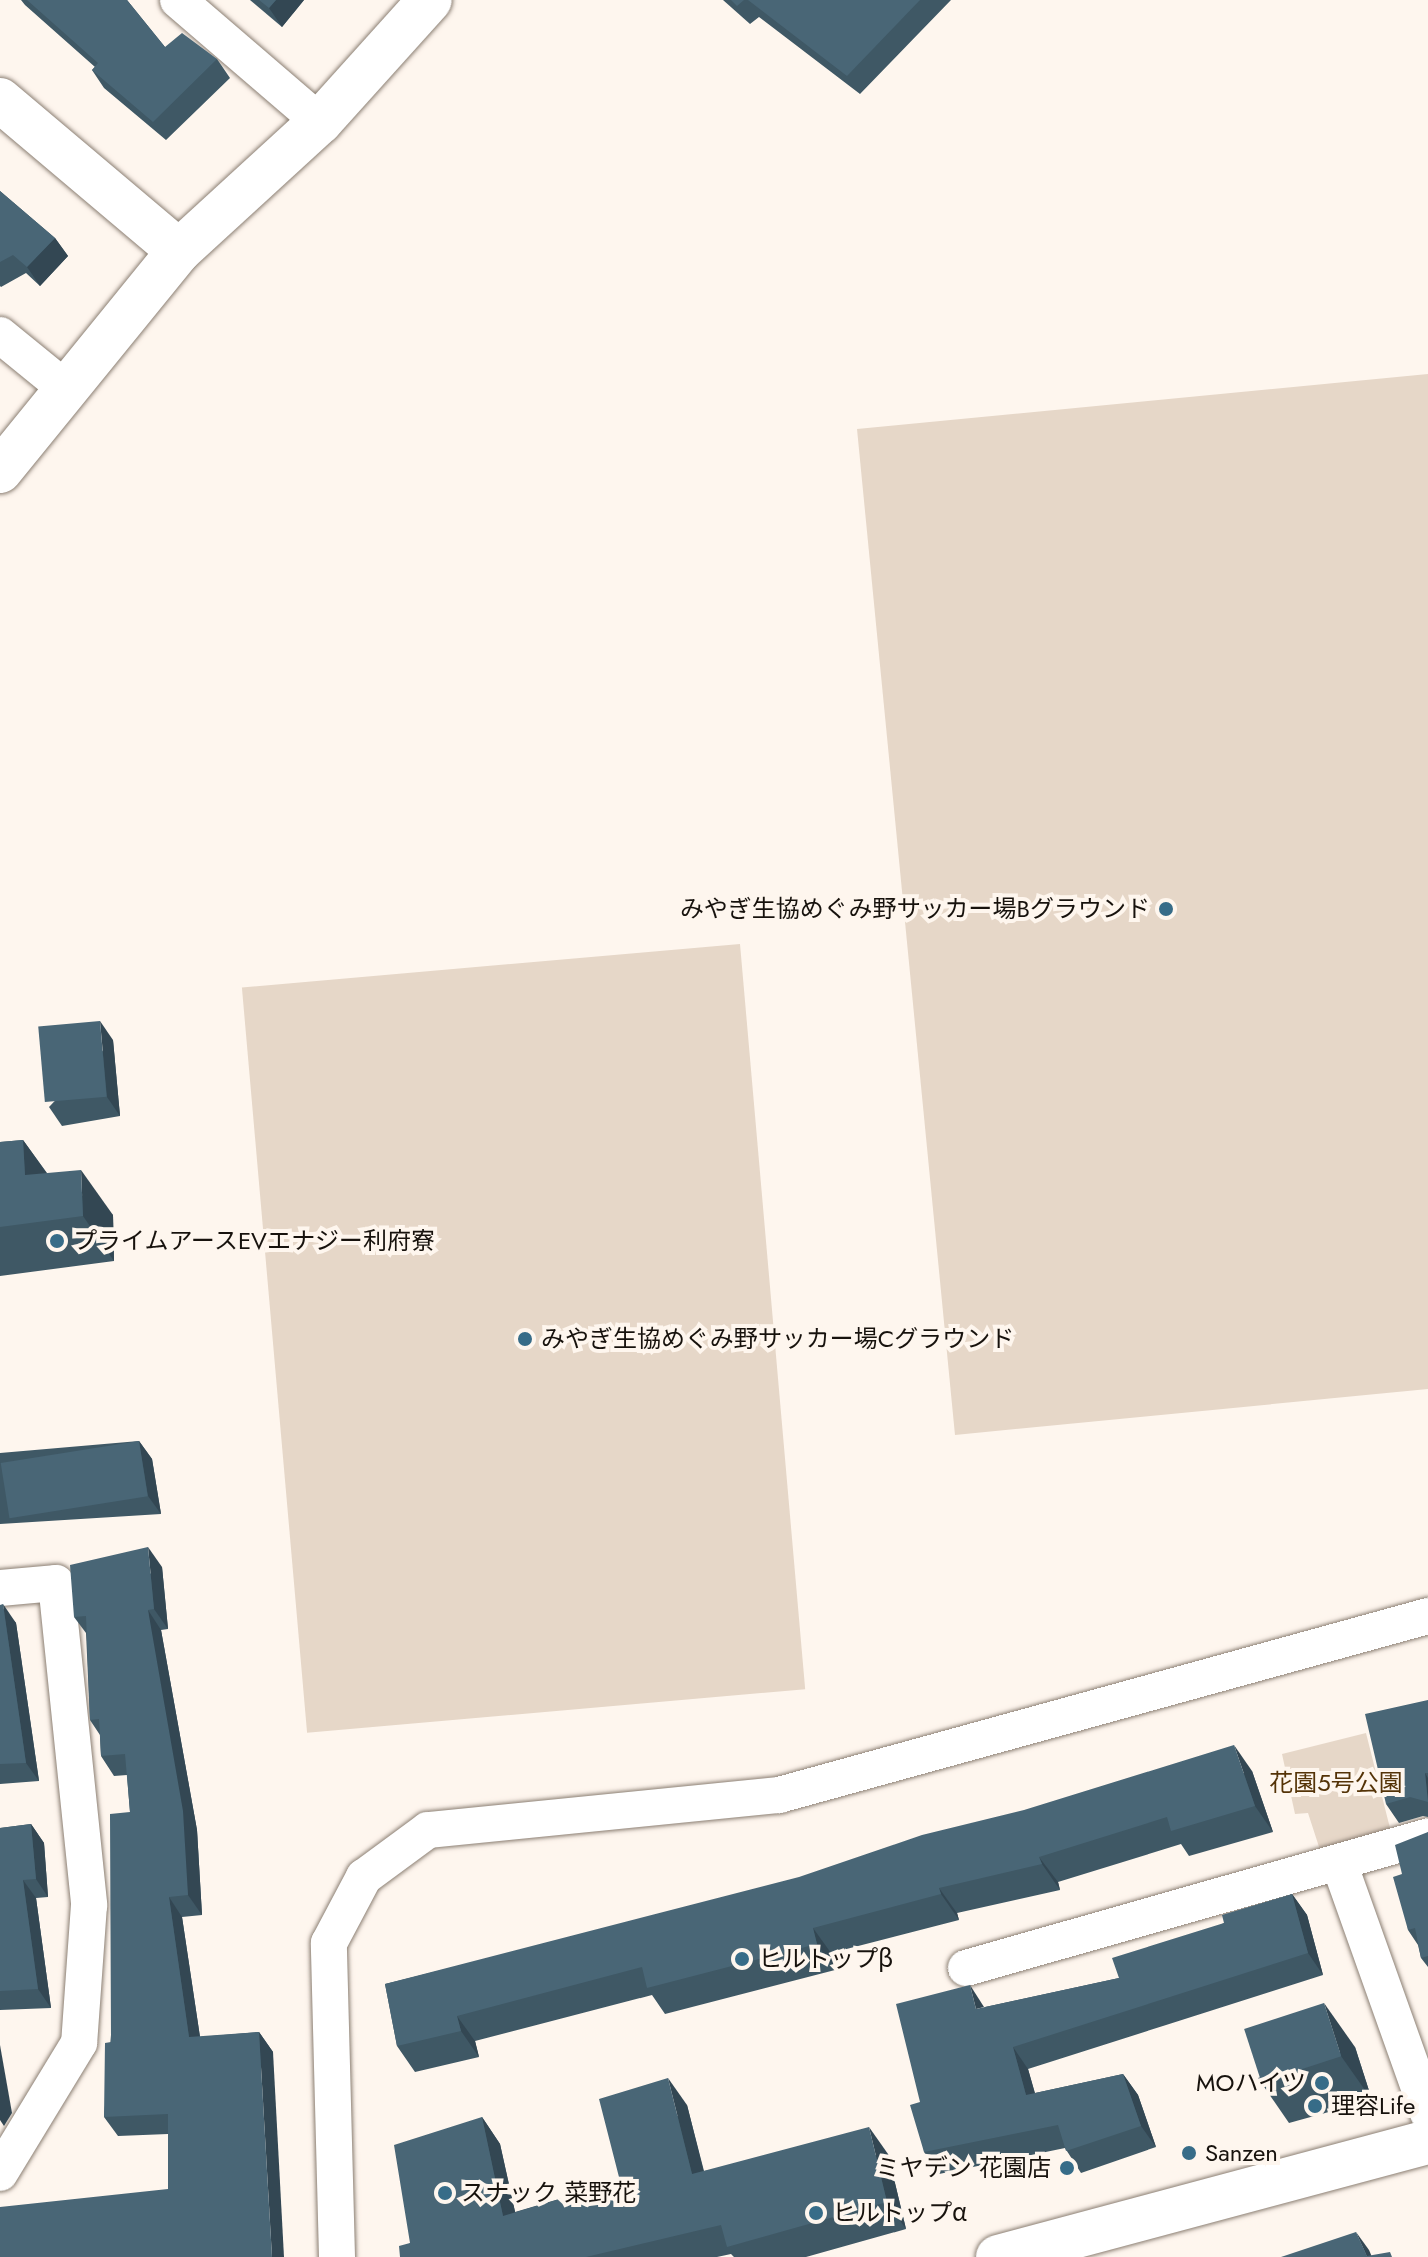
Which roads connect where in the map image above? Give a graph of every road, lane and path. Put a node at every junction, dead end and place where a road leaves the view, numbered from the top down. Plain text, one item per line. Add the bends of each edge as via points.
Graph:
1 (178, 0) edge
2 (430, 0) edge
3 (0, 100) edge
4 (320, 122) junction
5 (179, 251) junction
6 (0, 335) edge
7 (65, 388) junction
8 (0, 471) edge
9 (0, 1588) edge
10 (1428, 1616) edge
11 (1428, 1836) edge
12 (1339, 1863) junction
13 (966, 1968) dead end
14 (1428, 2113) edge
15 (1428, 2142) edge
16 (0, 2173) edge
17 (337, 2257) edge
18 (998, 2257) edge

1 - 4 street
2 - 4 street
3 - 5 street
4 - 5 street
5 - 7 street
6 - 7 street
7 - 8 street
9 - 16 street via 56,1583 89,1905 79,2043
10 - 17 street via 779,1795 428,1830 364,1877 329,1943
11 - 12 street
12 - 13 street
12 - 14 street
15 - 18 street

